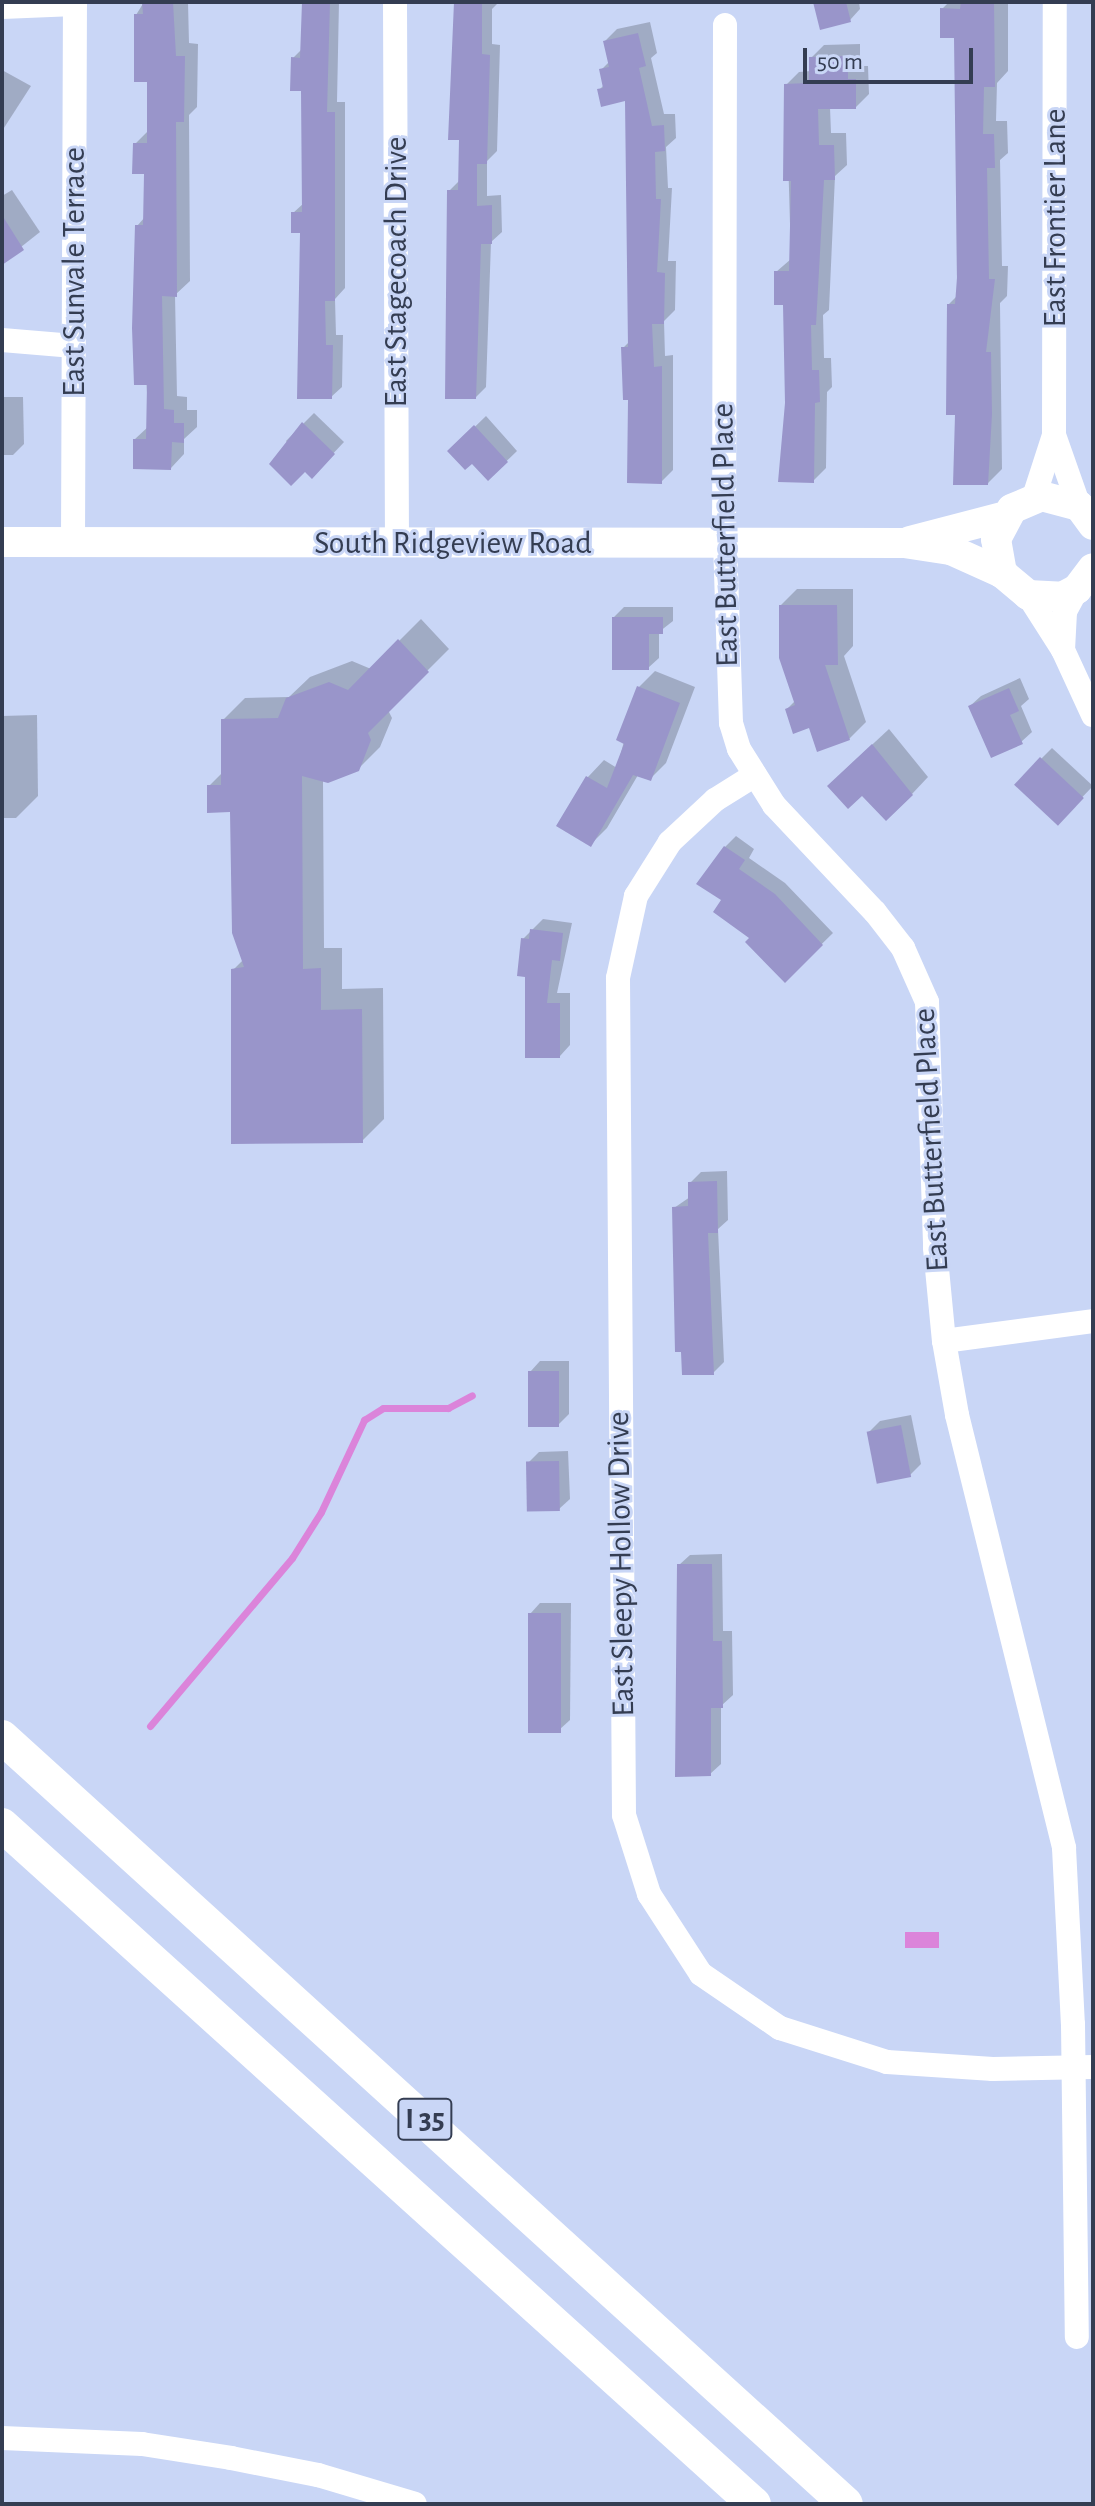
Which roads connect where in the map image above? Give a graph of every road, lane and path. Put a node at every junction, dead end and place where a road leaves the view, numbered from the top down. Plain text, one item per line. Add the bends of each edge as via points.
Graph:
1 (395, 2) edge
2 (1055, 2) edge
3 (75, 3) edge
4 (2, 7) edge
5 (725, 25) dead end
6 (2, 340) edge
7 (74, 346) junction
8 (1054, 435) junction
9 (1034, 497) junction
10 (1006, 516) junction
11 (1086, 516) edge
12 (2, 542) edge
13 (73, 542) junction
14 (397, 543) junction
15 (724, 543) junction
16 (904, 543) junction
17 (1002, 573) junction
18 (1086, 580) edge
19 (1028, 595) junction
20 (1063, 650) junction
21 (1093, 715) edge
22 (755, 775) junction
23 (1093, 1321) edge
24 (944, 1341) junction
25 (2, 1737) edge
26 (2, 1825) edge
27 (1083, 2067) edge
28 (1077, 2337) dead end
29 (2, 2438) edge
30 (415, 2504) edge
31 (754, 2504) edge
32 (846, 2504) edge

1 - 14 street, East Stagecoach Drive
2 - 8 street, East Frontier Lane
3 - 4 street
3 - 7 street, East Sunvale Terrace
5 - 15 street, East Butterfield Place
6 - 7 street
7 - 13 street, East Sunvale Terrace
8 - 9 street
8 - 11 street
9 - 10 main road
9 - 11 main road via 1059,497
10 - 16 main road
10 - 17 main road via 996,539
12 - 13 main road, South Ridgeview Road
13 - 14 main road, South Ridgeview Road
14 - 15 main road, South Ridgeview Road
15 - 16 main road, South Ridgeview Road
15 - 22 street, East Butterfield Place via 731,723
16 - 17 main road via 951,550
17 - 19 main road
18 - 19 main road via 1062,597
18 - 20 street via 1065,612
19 - 20 street
20 - 21 street
22 - 24 street, East Butterfield Place via 774,805 885,924 903,948 927,1002 935,1248
22 - 27 street, East Sleepy Hollow Drive via 715,800 670,842 636,896 618,978 624,1815 649,1894 701,1974 780,2028 887,2062 993,2069
23 - 24 street
24 - 27 street, East Butterfield Place via 957,1415 1064,1848
25 - 32 highway, I 35
26 - 31 highway, I 35
27 - 28 street, East Butterfield Place
29 - 30 street via 142,2444 318,2475

